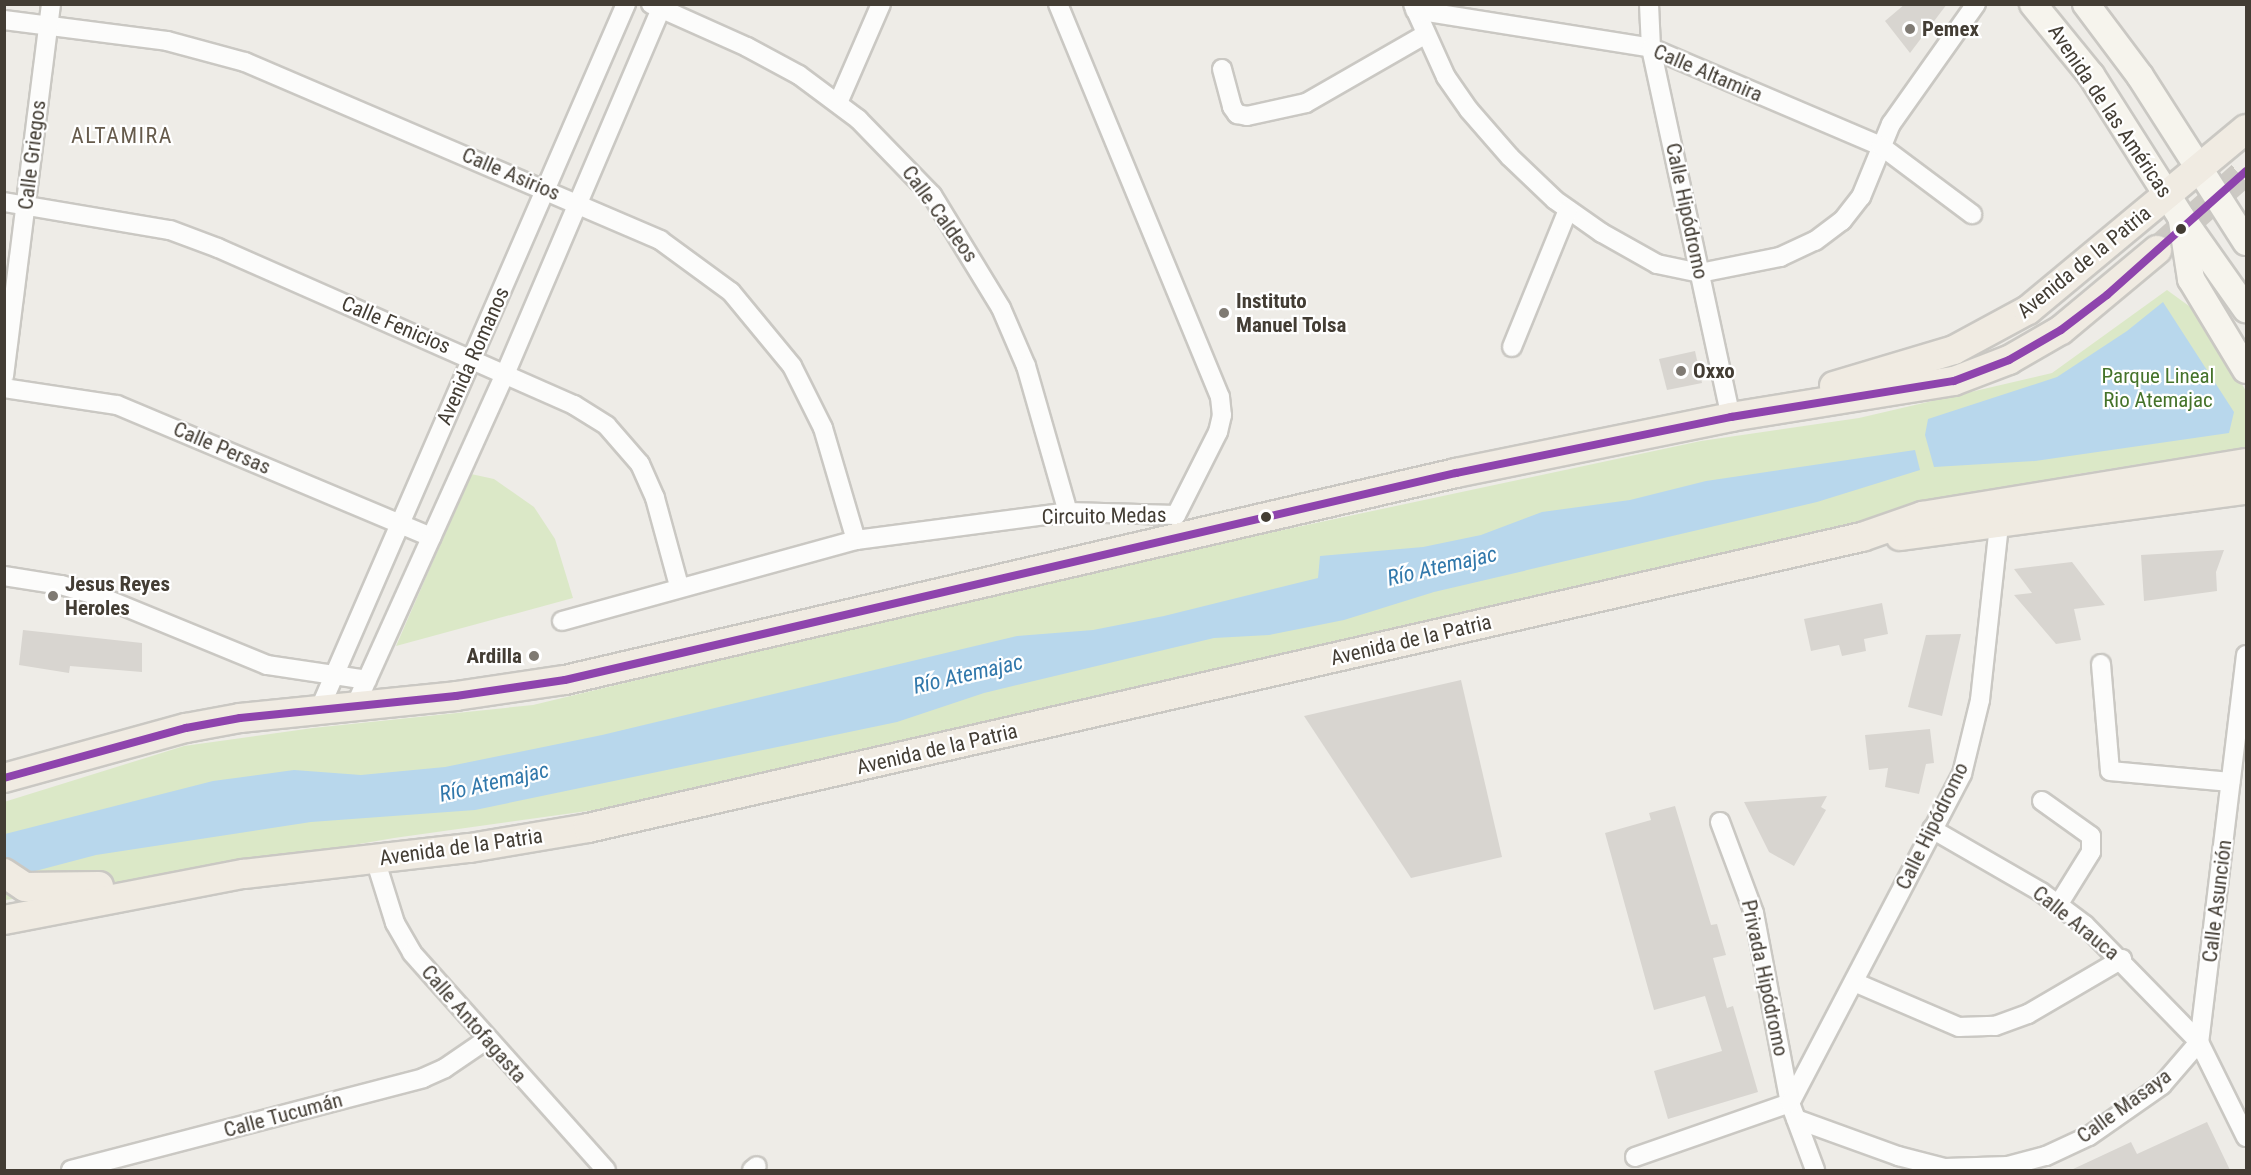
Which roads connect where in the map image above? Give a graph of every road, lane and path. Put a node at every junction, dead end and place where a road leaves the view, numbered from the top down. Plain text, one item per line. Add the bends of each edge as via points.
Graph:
1 (51, 4) edge
2 (626, 4) edge
3 (881, 4) edge
4 (1058, 4) edge
5 (1649, 4) edge
6 (1976, 4) edge
7 (2033, 4) edge
8 (2086, 4) edge
9 (659, 6) edge
10 (1414, 7) edge
11 (4, 20) edge
12 (48, 26) junction
13 (1426, 34) junction
14 (1652, 48) junction
15 (1221, 69) dead end
16 (838, 103) junction
17 (2247, 129) edge
18 (1881, 146) junction
19 (2197, 168) junction
20 (545, 189) junction
21 (4, 202) edge
22 (26, 204) junction
23 (578, 204) junction
24 (2174, 206) junction
25 (1568, 210) junction
26 (1972, 214) dead end
27 (2247, 242) edge
28 (2157, 250) tunnel mouth
29 (1700, 273) junction
30 (2247, 309) edge
31 (1512, 347) dead end
32 (472, 357) junction
33 (2247, 370) edge
34 (506, 372) junction
35 (4, 376) edge
36 (4, 388) edge
37 (1731, 417) junction
38 (2247, 463) edge
39 (2247, 490) edge
40 (1068, 512) junction
41 (400, 524) junction
42 (1186, 524) junction
43 (1998, 525) junction
44 (431, 537) junction
45 (1862, 537) junction
46 (856, 540) junction
47 (4, 576) edge
48 (679, 586) junction
49 (562, 621) dead end
50 (2247, 655) edge
51 (2102, 664) dead end
52 (333, 675) junction
53 (361, 692) junction
54 (320, 708) junction
55 (2231, 782) junction
56 (6, 789) edge
57 (2042, 801) dead end
58 (1720, 822) dead end
59 (1932, 829) junction
60 (375, 859) junction
61 (4, 873) edge
62 (187, 885) junction
63 (2058, 905) junction
64 (4, 920) edge
65 (2122, 959) junction
66 (1854, 982) junction
67 (486, 1040) junction
68 (2199, 1042) junction
69 (1793, 1111) junction
70 (2247, 1137) edge
71 (1635, 1157) dead end
72 (97, 1167) edge
73 (71, 1170) edge
74 (606, 1170) edge
75 (1815, 1170) edge
76 (1975, 1170) edge

1 - 12 street, Calle Griegos
2 - 20 street, Avenida Romanos
3 - 16 street
4 - 42 street, Circuito Medas via 1220,397 1222,415 1218,432
5 - 14 street, Calle Hipódromo
6 - 18 street via 1891,124
7 - 24 main road, Avenida de las Américas via 2091,75
8 - 19 main road, Avenida de las Américas via 2140,76
9 - 16 street, Calle Caldeos via 774,61
9 - 23 street, Avenida Romanos
10 - 13 street
10 - 14 street, Calle Altamira
11 - 12 street, Calle Asirios
12 - 20 street, Calle Asirios via 167,41 245,62
12 - 22 street, Calle Griegos
13 - 15 street via 1306,103 1247,116 1237,114 1232,107
13 - 25 street via 1446,77 1469,110 1510,157
14 - 18 street, Calle Altamira
14 - 29 street, Calle Hipódromo
16 - 40 street, Calle Caldeos via 894,152 932,195 973,258 1001,308 1026,366
17 - 19 main road, Avenida de la Patria
18 - 26 street, Calle Altamira
18 - 29 street via 1861,197 1842,221 1815,241 1780,257
19 - 24 main road, Avenida de la Patria
19 - 27 main road, Avenida de las Américas
20 - 23 street, Calle Asirios
20 - 32 street, Avenida Romanos
21 - 22 street, Calle Fenicios
22 - 32 street, Calle Fenicios via 170,230
22 - 35 street, Calle Griegos
23 - 34 street, Avenida Romanos
23 - 46 street, Calle Asirios via 660,240 700,266 764,327 792,366 824,428
24 - 30 main road, Avenida de las Américas
24 - 33 main road via 2191,279
24 - 37 main road, Avenida de la Patria via 1985,335 1912,365 1791,396
25 - 29 street via 1657,264
25 - 31 street
28 - 37 main road, Avenida de la Patria via 2061,330 1980,372 1923,389
29 - 37 street, Calle Hipódromo
32 - 34 street, Calle Fenicios
32 - 41 street, Avenida Romanos
34 - 44 street, Avenida Romanos
34 - 48 street, Calle Fenicios via 574,405 607,426 626,446 640,464 655,498
36 - 41 street, Calle Persas via 117,405
37 - 42 main road, Avenida de la Patria
38 - 45 main road, Avenida de la Patria via 1922,516
39 - 43 main road, Avenida de la Patria
40 - 42 street, Circuito Medas
40 - 46 street, Circuito Medas
41 - 44 street, Calle Persas
41 - 52 street, Avenida Romanos
42 - 53 main road, Avenida de la Patria via 565,681 456,696
43 - 45 main road, Avenida de la Patria via 1925,535
43 - 59 street, Calle Hipódromo via 1980,700 1964,763
44 - 53 street, Avenida Romanos
45 - 60 main road, Avenida de la Patria via 588,828
46 - 48 street, Circuito Medas
47 - 52 street via 99,596 267,665
48 - 49 street, Circuito Medas
50 - 55 street, Calle Asunción
51 - 55 street via 2110,771
52 - 53 street
52 - 54 street, Avenida Romanos
53 - 54 main road, Avenida de la Patria
54 - 56 main road, Avenida de la Patria via 240,718 148,738 101,766
55 - 68 street, Calle Asunción
57 - 63 street via 2091,836 2091,852
58 - 69 street, Privada Hipódromo via 1754,913
59 - 63 street, Calle Arauca
59 - 66 street, Calle Hipódromo
60 - 62 main road, Avenida de la Patria via 292,867
60 - 67 street, Calle Antofagasta via 395,923 412,952
61 - 62 main road via 25,887 43,890
62 - 64 main road, Avenida de la Patria
63 - 65 street, Calle Arauca
65 - 66 street via 2028,1014 1995,1026 1959,1027
65 - 68 street, Calle Arauca
66 - 69 street, Calle Hipódromo
67 - 72 street, Calle Tucumán via 446,1068 423,1078
67 - 74 street, Calle Antofagasta
68 - 70 street
68 - 76 street, Calle Masaya via 2162,1084 2089,1136 2046,1155
69 - 71 street
69 - 75 street, Privada Hipódromo
69 - 76 street, Calle Masaya via 1898,1156 1945,1168
72 - 73 street, Calle Tucumán

